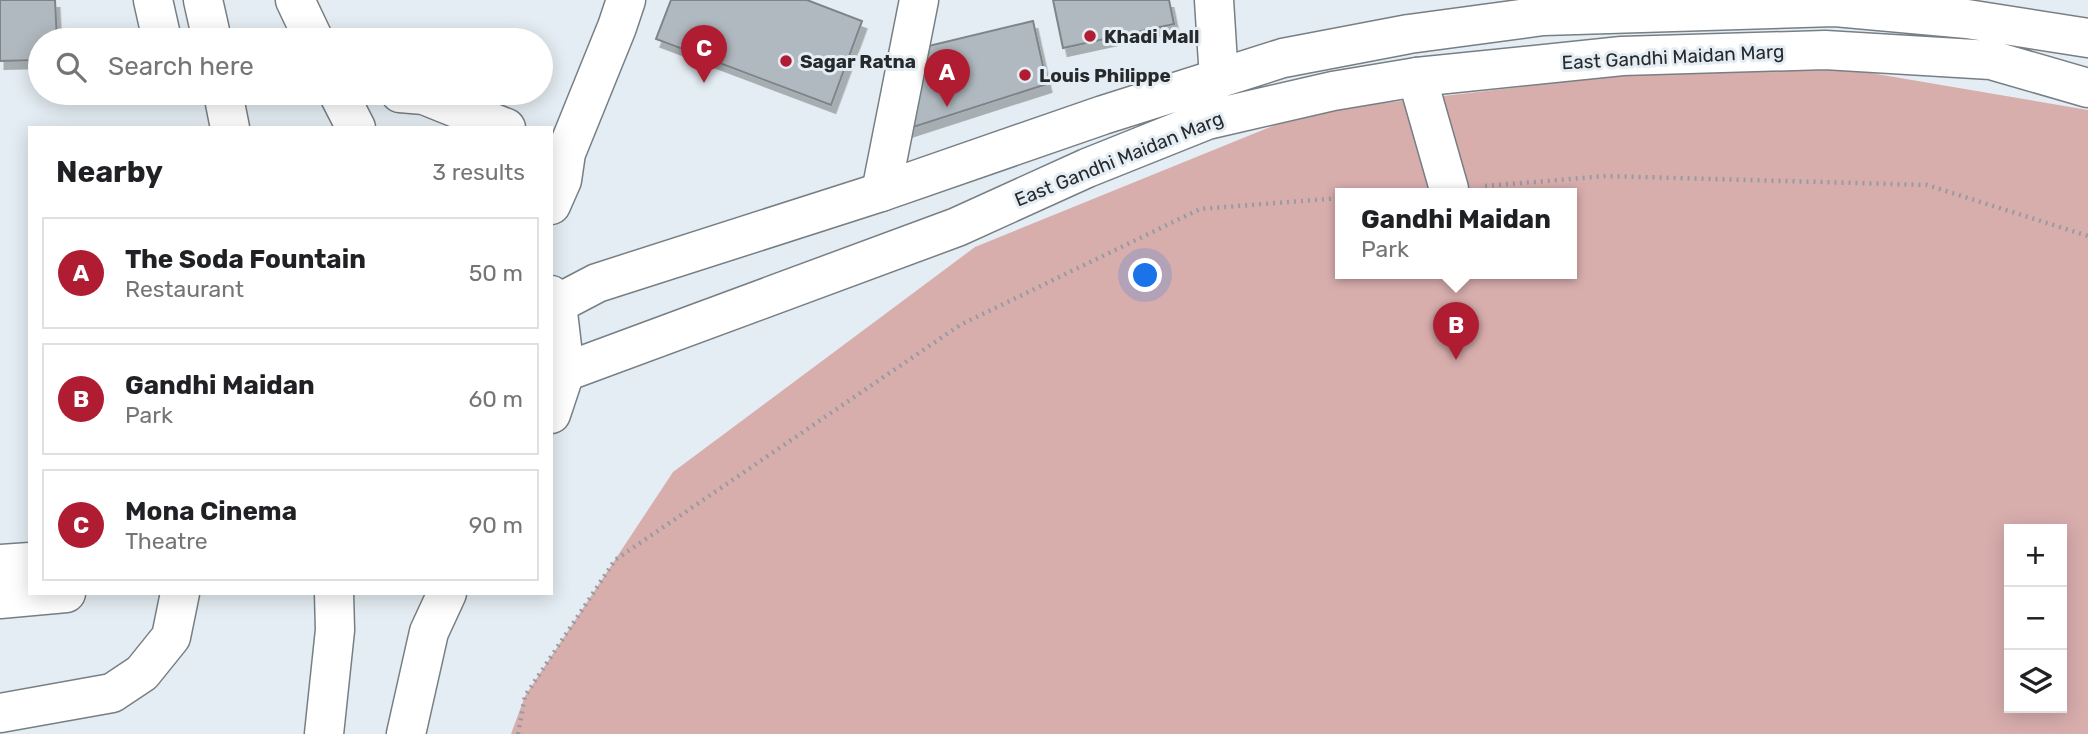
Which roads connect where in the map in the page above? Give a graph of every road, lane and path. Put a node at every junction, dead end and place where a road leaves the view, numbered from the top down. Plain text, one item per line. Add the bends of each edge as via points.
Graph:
1 (153, 0) edge
2 (204, 0) edge
3 (295, 0) edge
4 (626, 0) edge
5 (919, 0) edge
6 (1214, 0) edge
7 (1835, 4) edge
8 (159, 28) edge
9 (210, 28) edge
10 (308, 28) edge
11 (2088, 38) edge
12 (1417, 77) junction
13 (1219, 79) junction
14 (2088, 88) edge
15 (344, 105) edge
16 (449, 105) edge
17 (355, 126) edge
18 (501, 126) edge
19 (559, 150) edge
20 (1449, 188) edge
21 (1461, 188) edge
22 (880, 192) junction
23 (1335, 198) edge
24 (553, 200) edge
25 (2088, 236) edge
26 (554, 300) edge
27 (565, 372) junction
28 (553, 408) edge
29 (28, 562) edge
30 (0, 564) edge
31 (44, 595) edge
32 (180, 595) edge
33 (334, 595) edge
34 (446, 595) edge
35 (0, 599) edge
36 (0, 713) edge
37 (324, 734) edge
38 (405, 734) edge
39 (518, 734) edge

1 - 8 main road
2 - 9 main road
3 - 10 main road
4 - 19 main road
5 - 22 main road
6 - 13 main road
7 - 11 main road
7 - 13 main road via 1543,16 1409,34 1283,58
12 - 14 main road, East Gandhi Maidan Marg via 1622,56 1825,50 1991,60
12 - 20 main road
12 - 27 main road, East Gandhi Maidan Marg via 1333,90 1207,120 957,226
13 - 22 main road
15 - 17 main road
16 - 18 main road
19 - 24 main road via 562,180
21 - 25 path via 1606,176 1927,185
22 - 26 main road
23 - 39 path via 1200,209 960,325 615,560 525,696
26 - 27 main road
27 - 28 main road
29 - 30 main road
31 - 35 main road
32 - 36 main road via 171,637 142,673 112,693
33 - 37 main road
34 - 38 main road via 429,632

